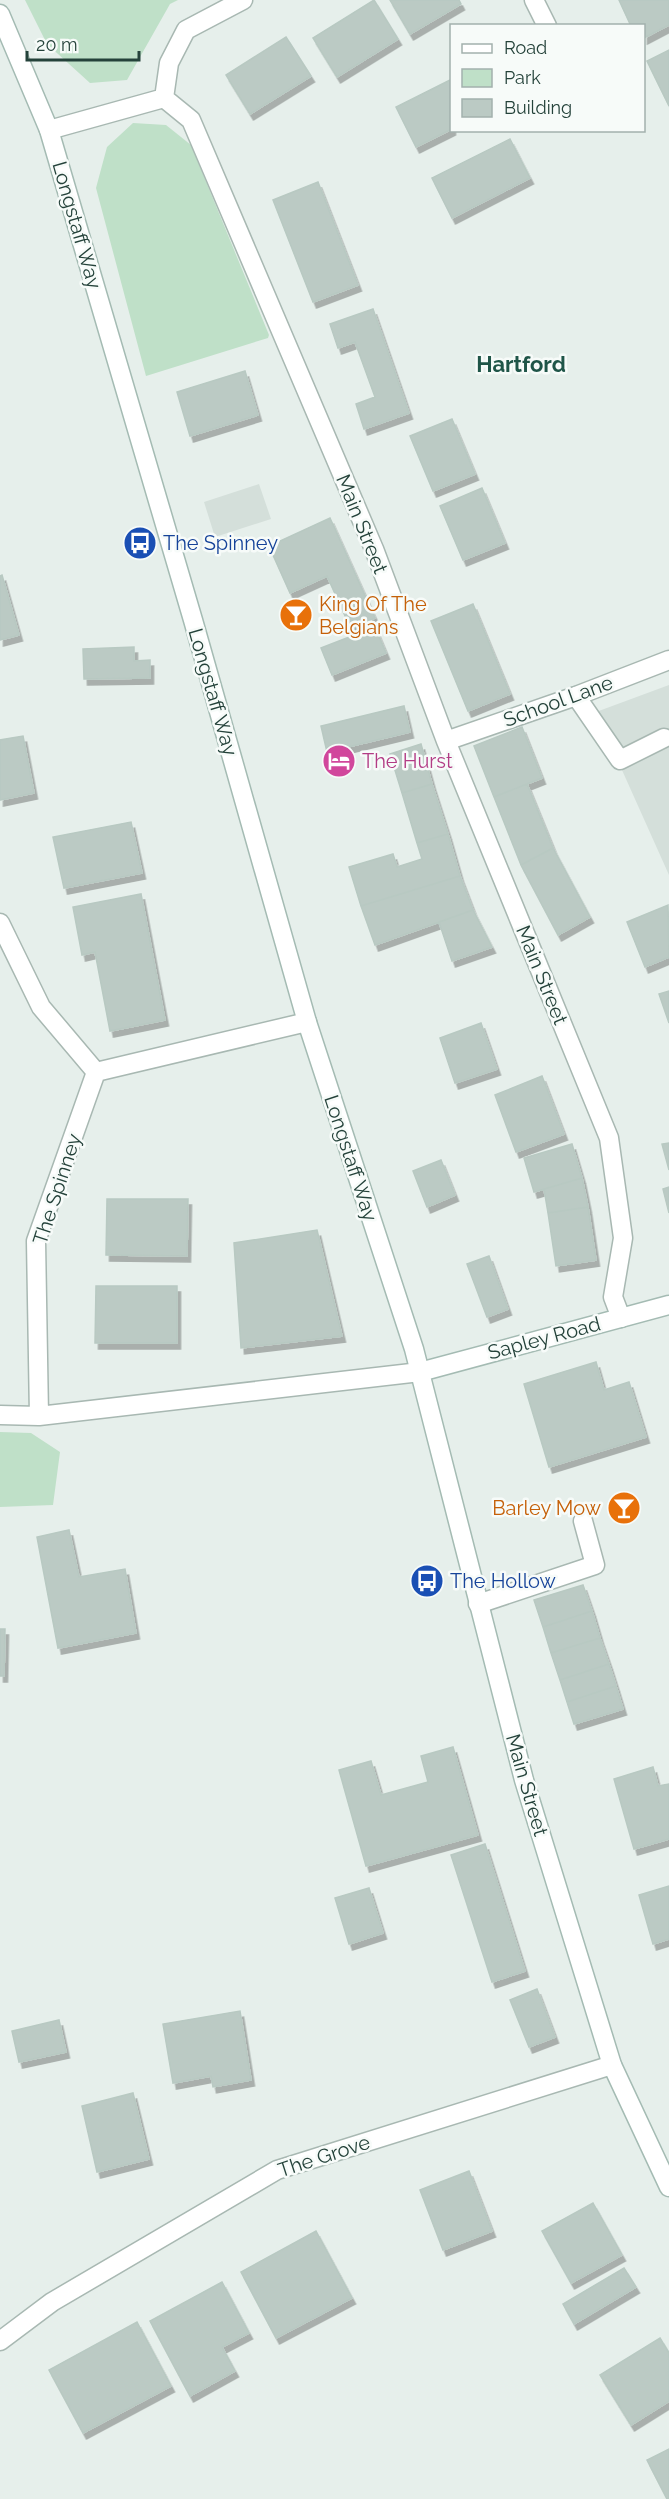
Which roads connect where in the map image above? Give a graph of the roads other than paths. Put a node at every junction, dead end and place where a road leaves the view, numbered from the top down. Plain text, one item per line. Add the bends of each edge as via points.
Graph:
1 (243, 0) edge
2 (534, 0) edge
3 (0, 14) edge
4 (546, 24) edge
5 (164, 99) junction
6 (49, 130) junction
7 (669, 660) edge
8 (576, 696) junction
9 (664, 738) dead end
10 (446, 741) junction
11 (0, 923) edge
12 (307, 1022) junction
13 (96, 1072) junction
14 (669, 1305) edge
15 (621, 1318) junction
16 (420, 1372) junction
17 (0, 1415) edge
18 (39, 1416) junction
19 (583, 1521) dead end
20 (478, 1604) junction
21 (612, 2066) junction
22 (669, 2187) edge
23 (0, 2341) edge

1 - 5 street via 186,30 169,63
2 - 4 street
3 - 6 street, Longstaff Way
5 - 6 street
5 - 10 street, Main Street via 191,120 214,170 374,549
6 - 12 street, Longstaff Way
7 - 8 street, School Lane
8 - 9 street via 620,760
8 - 10 street, School Lane
10 - 15 street, Main Street via 609,1138 623,1238 613,1297
11 - 13 street via 41,1007
12 - 13 street
12 - 16 street, Longstaff Way
13 - 18 street, The Spinney via 36,1240
14 - 15 street, Sapley Road
15 - 16 street, Sapley Road
16 - 18 street
16 - 20 street, Main Street
17 - 18 street
19 - 20 street via 595,1566
20 - 21 street, Main Street via 524,1780
21 - 22 street, Main Street
21 - 23 street, The Grove via 277,2170 52,2302

